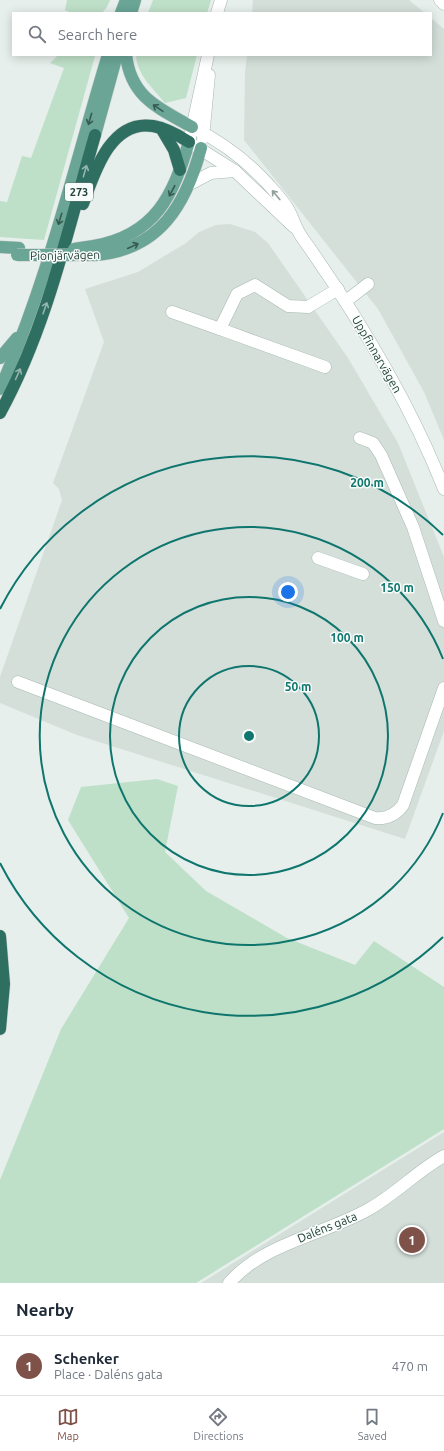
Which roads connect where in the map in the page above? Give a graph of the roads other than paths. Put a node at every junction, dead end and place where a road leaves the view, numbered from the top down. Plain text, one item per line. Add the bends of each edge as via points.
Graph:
1 (126, 0) edge
2 (136, 0) edge
3 (221, 0) edge
4 (440, 0) edge
5 (444, 4) edge
6 (121, 12) edge
7 (131, 12) edge
8 (217, 12) edge
9 (108, 56) edge
10 (117, 56) edge
11 (126, 56) edge
12 (207, 58) edge
13 (192, 127) junction
14 (161, 128) junction
15 (204, 133) junction
16 (95, 135) joint
17 (189, 142) junction
18 (201, 148) junction
19 (180, 170) junction
20 (235, 171) junction
21 (190, 184) junction
22 (296, 228) junction
23 (0, 247) edge
24 (63, 249) junction
25 (18, 251) junction
26 (95, 251) junction
27 (0, 255) edge
28 (368, 284) dead end
29 (338, 289) junction
30 (346, 301) junction
31 (172, 312) dead end
32 (26, 326) junction
33 (220, 329) junction
34 (0, 358) edge
35 (325, 367) dead end
36 (0, 388) edge
37 (1, 413) edge
38 (360, 438) dead end
39 (444, 489) edge
40 (318, 558) dead end
41 (363, 574) dead end
42 (444, 621) edge
43 (18, 682) dead end
44 (444, 688) edge
45 (0, 936) edge
46 (0, 1029) edge
47 (444, 1156) edge
48 (229, 1283) edge

1 - 6 main road
2 - 7 main road
3 - 8 street
4 - 5 street
9 -> 32 main road, 273 via 71,185
10 - 16 main road, 273
13 -> 11 main road via 160,109 142,94 131,77
12 - 13 street, Pionjärvägen
12 - 15 street, Pionjärvägen via 209,77
13 - 15 street, Uppfinnarvägen
13 - 17 street, Pionjärvägen
14 - 17 highway
14 - 19 highway via 174,150
14 - 24 highway via 144,125 113,141 96,169
15 - 18 street, Pionjärvägen
22 -> 15 street, Uppfinnarvägen via 287,208 266,182 233,152
24 -> 16 highway, 273
17 - 18 street, Uppfinnarvägen
17 - 19 main road, Pionjärvägen
18 - 20 street, Uppfinnarvägen
18 - 21 main road, Pionjärvägen
19 -> 26 main road, Pionjärvägen via 167,200 149,221 128,235 104,244
20 - 21 street via 211,173
20 - 22 street, Uppfinnarvägen
26 -> 21 main road, Pionjärvägen via 106,254 132,247 156,232 176,209
22 - 29 street, Uppfinnarvägen
23 - 25 main road, Pionjärvägen
37 -> 24 highway, 273 via 38,327
25 - 26 main road, Pionjärvägen, bridge
25 - 27 main road, Pionjärvägen
28 - 30 street
29 - 30 street, Uppfinnarvägen
29 - 33 street via 308,307 288,306 255,285 237,294
30 - 39 street, Uppfinnarvägen via 402,398
31 - 33 street
32 - 34 main road, 273
32 - 36 main road, 273
33 - 35 street
38 - 42 street via 373,443 382,455 413,527
40 - 41 street
43 - 44 street via 289,787 383,819 394,814 403,805
45 - 46 highway via 4,984
47 - 48 street, Daléns gata via 427,1165 370,1209 339,1225 280,1246 255,1261

